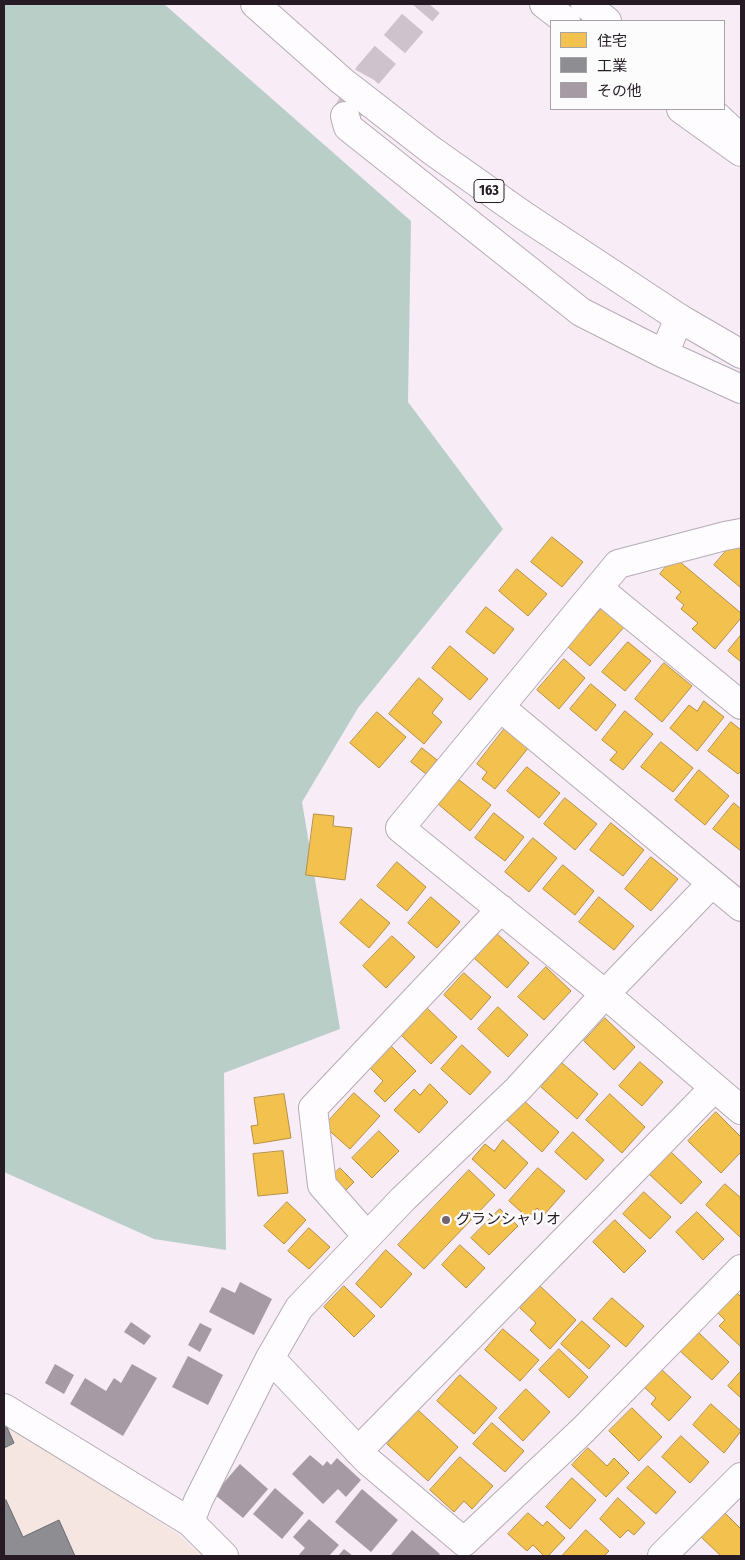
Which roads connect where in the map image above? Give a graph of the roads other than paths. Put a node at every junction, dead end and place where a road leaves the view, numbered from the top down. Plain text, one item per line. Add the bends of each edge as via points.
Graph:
1 (255, 4) edge
2 (544, 4) edge
3 (585, 4) edge
4 (565, 20) edge
5 (606, 20) edge
6 (682, 110) edge
7 (710, 110) edge
8 (345, 116) dead end
9 (741, 139) edge
10 (741, 152) edge
11 (679, 318) junction
12 (664, 354) junction
13 (741, 354) edge
14 (741, 389) edge
15 (741, 534) edge
16 (598, 588) junction
17 (741, 704) edge
18 (500, 707) junction
19 (712, 883) junction
20 (741, 907) edge
21 (501, 909) junction
22 (605, 994) junction
23 (714, 1088) junction
24 (741, 1110) edge
25 (367, 1236) junction
26 (741, 1269) edge
27 (270, 1358) junction
28 (4, 1408) edge
29 (358, 1451) junction
30 (741, 1477) edge
31 (190, 1522) junction
32 (224, 1556) edge
33 (662, 1556) edge

1 - 11 main road, 163 via 342,80 431,150
2 - 4 main road
3 - 5 main road
6 - 10 main road
7 - 9 main road
8 - 12 main road via 348,127 581,312
11 - 12 main road
11 - 13 main road, 163
12 - 14 main road
15 - 16 main road via 618,564
16 - 17 main road
16 - 18 main road
18 - 19 main road
18 - 21 main road via 400,828
19 - 20 main road
19 - 22 main road
21 - 22 main road
21 - 25 main road via 313,1108 322,1185
22 - 23 main road
22 - 25 main road via 518,1089
23 - 24 main road
23 - 29 main road
25 - 27 main road via 299,1308
26 - 29 main road via 583,1430 464,1542
27 - 29 main road
27 - 31 main road
28 - 31 main road
30 - 33 main road
31 - 32 main road

